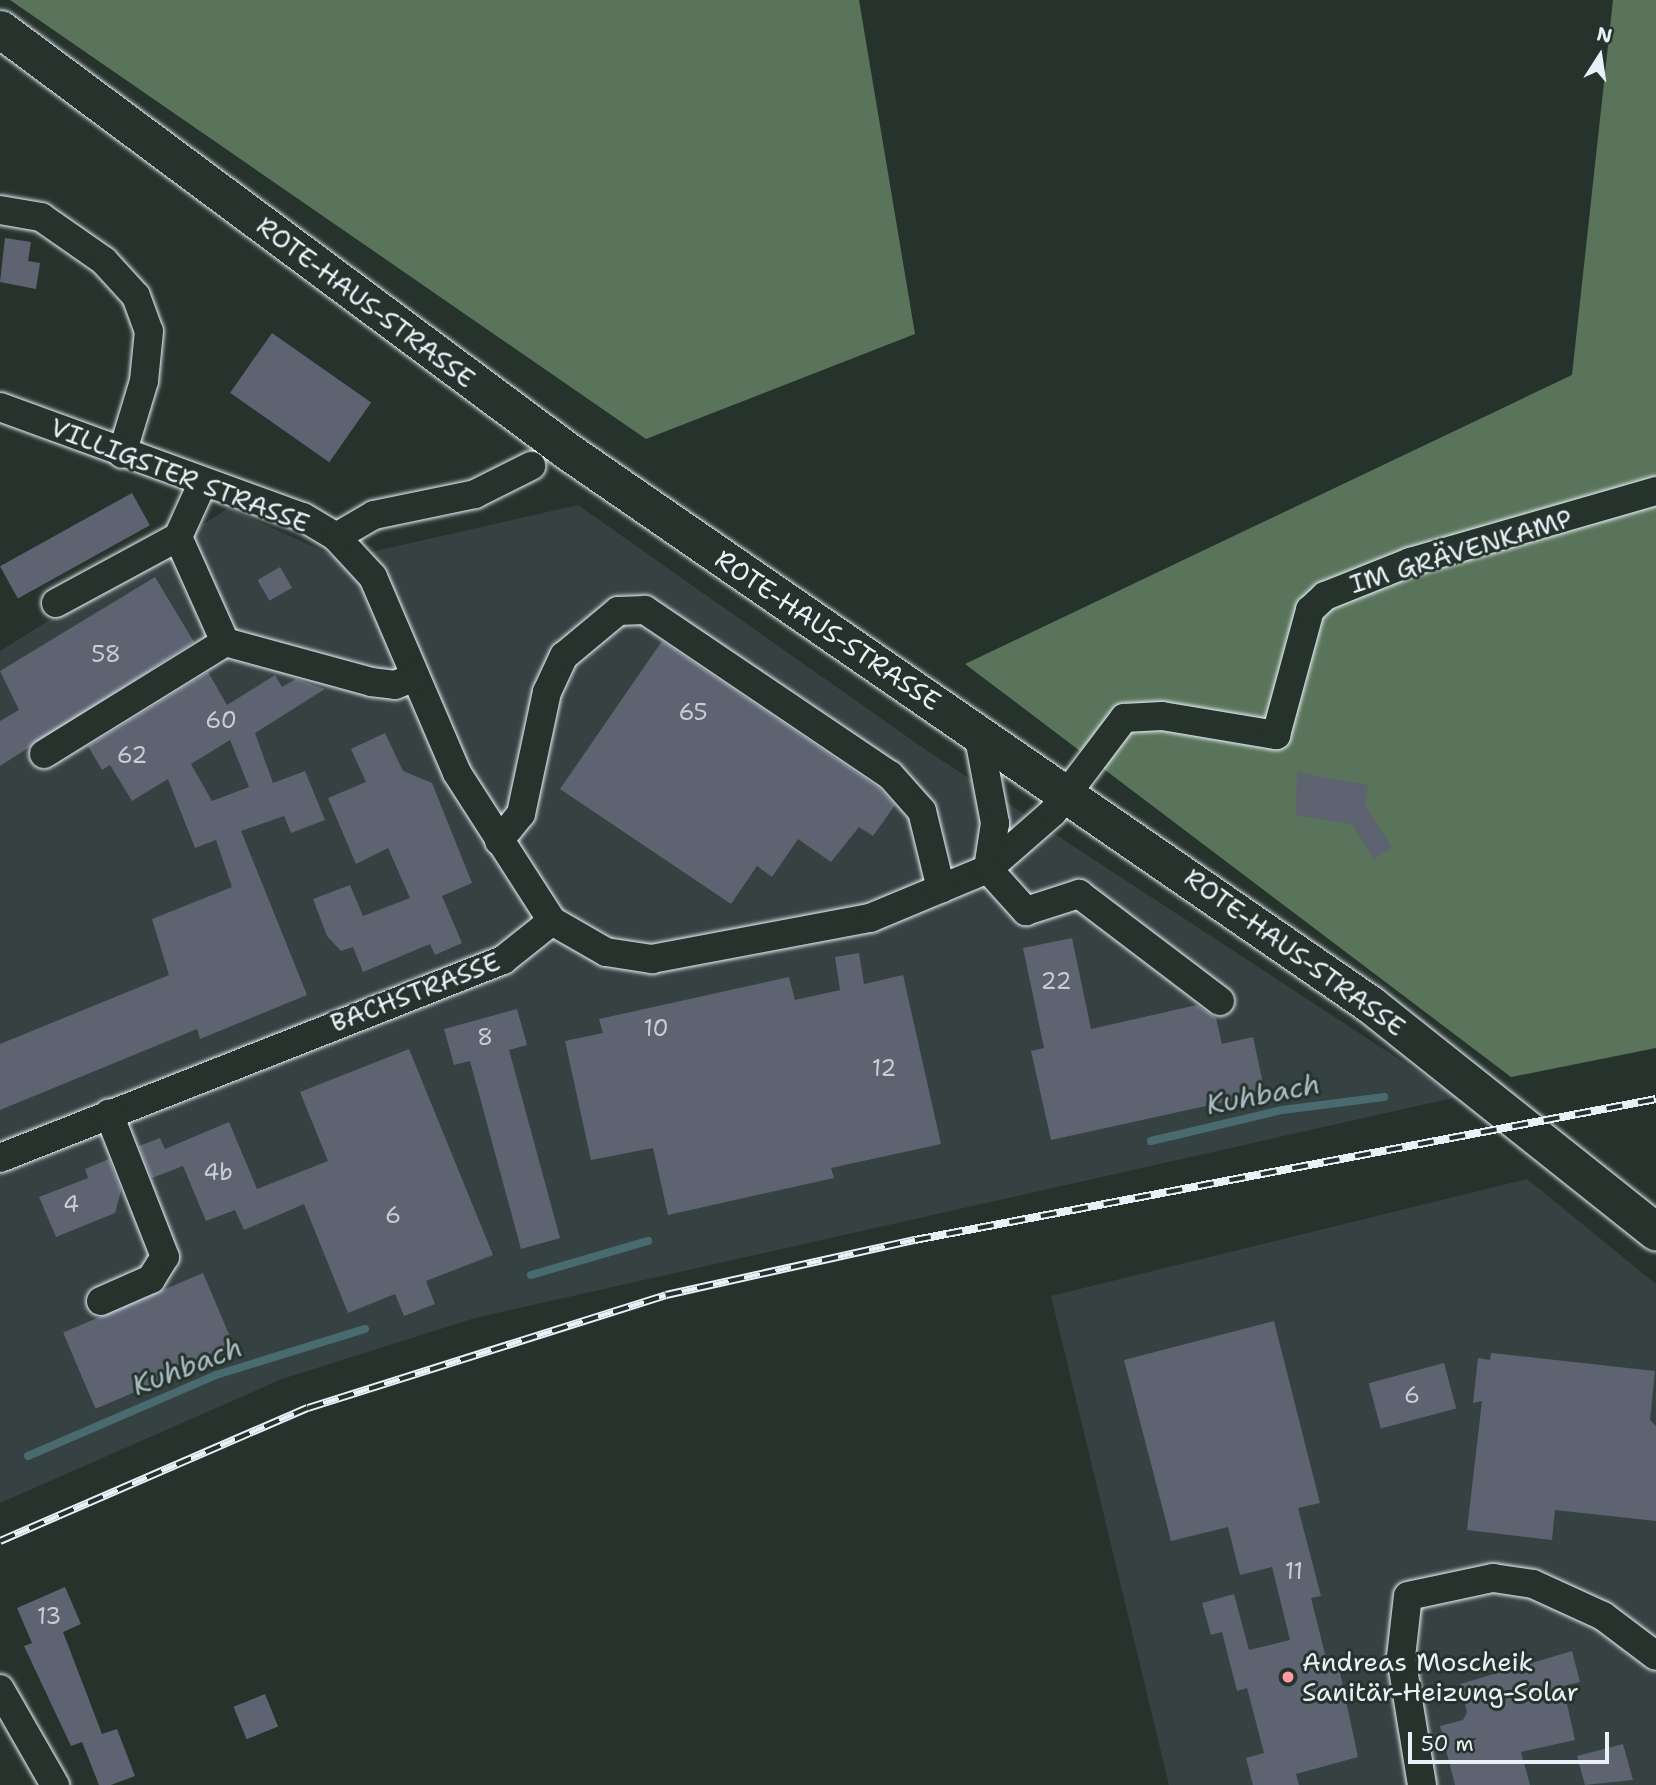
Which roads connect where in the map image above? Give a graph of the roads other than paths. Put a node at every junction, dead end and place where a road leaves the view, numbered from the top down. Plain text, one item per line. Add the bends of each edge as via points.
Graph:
1 (0, 29) edge
2 (0, 210) edge
3 (0, 407) edge
4 (122, 454) junction
5 (531, 466) dead end
6 (202, 482) junction
7 (1656, 491) edge
8 (178, 537) junction
9 (336, 537) junction
10 (56, 603) dead end
11 (225, 642) junction
12 (415, 677) junction
13 (978, 733) junction
14 (44, 754) dead end
15 (1070, 792) junction
16 (499, 841) junction
17 (988, 869) junction
18 (941, 889) junction
19 (552, 921) junction
20 (1220, 1001) dead end
21 (109, 1114) junction
22 (0, 1158) edge
23 (1656, 1232) edge
24 (101, 1301) dead end
25 (1656, 1656) edge
26 (0, 1689) edge
27 (55, 1785) edge
28 (1422, 1785) edge

1 - 13 main road, ROTE-HAUS-STRASSE via 566,450
2 - 4 street via 41,217 104,261 136,296 149,331 145,369
3 - 4 street, VILLIGSTER STRASSE
4 - 6 street, VILLIGSTER STRASSE
5 - 9 street via 475,494 374,515
6 - 8 street
6 - 9 street, VILLIGSTER STRASSE via 303,517
7 - 15 street, IM GRÄVENKAMP via 1409,562 1325,596 1310,610 1276,736 1138,714 1110,731
8 - 10 street
8 - 11 street
9 - 12 street, VILLIGSTER STRASSE via 373,576
11 - 12 street via 370,682 395,685
11 - 14 street
12 - 16 street, VILLIGSTER STRASSE via 457,773
13 - 15 main road, ROTE-HAUS-STRASSE
13 - 17 street via 995,823
15 - 17 street
15 - 23 main road, ROTE-HAUS-STRASSE via 1382,1013
16 - 18 street via 521,814 547,692 564,656 618,611 645,610 890,775 922,811
16 - 19 street, VILLIGSTER STRASSE
17 - 18 street
17 - 20 street via 1026,911 1079,894
18 - 19 street via 870,918 691,957 606,952
19 - 21 street, BACHSTRASSE via 503,960
21 - 22 street, BACHSTRASSE
21 - 24 street via 164,1257 151,1279
25 - 28 street via 1603,1616 1533,1584 1493,1578 1408,1596 1401,1657
26 - 27 street

